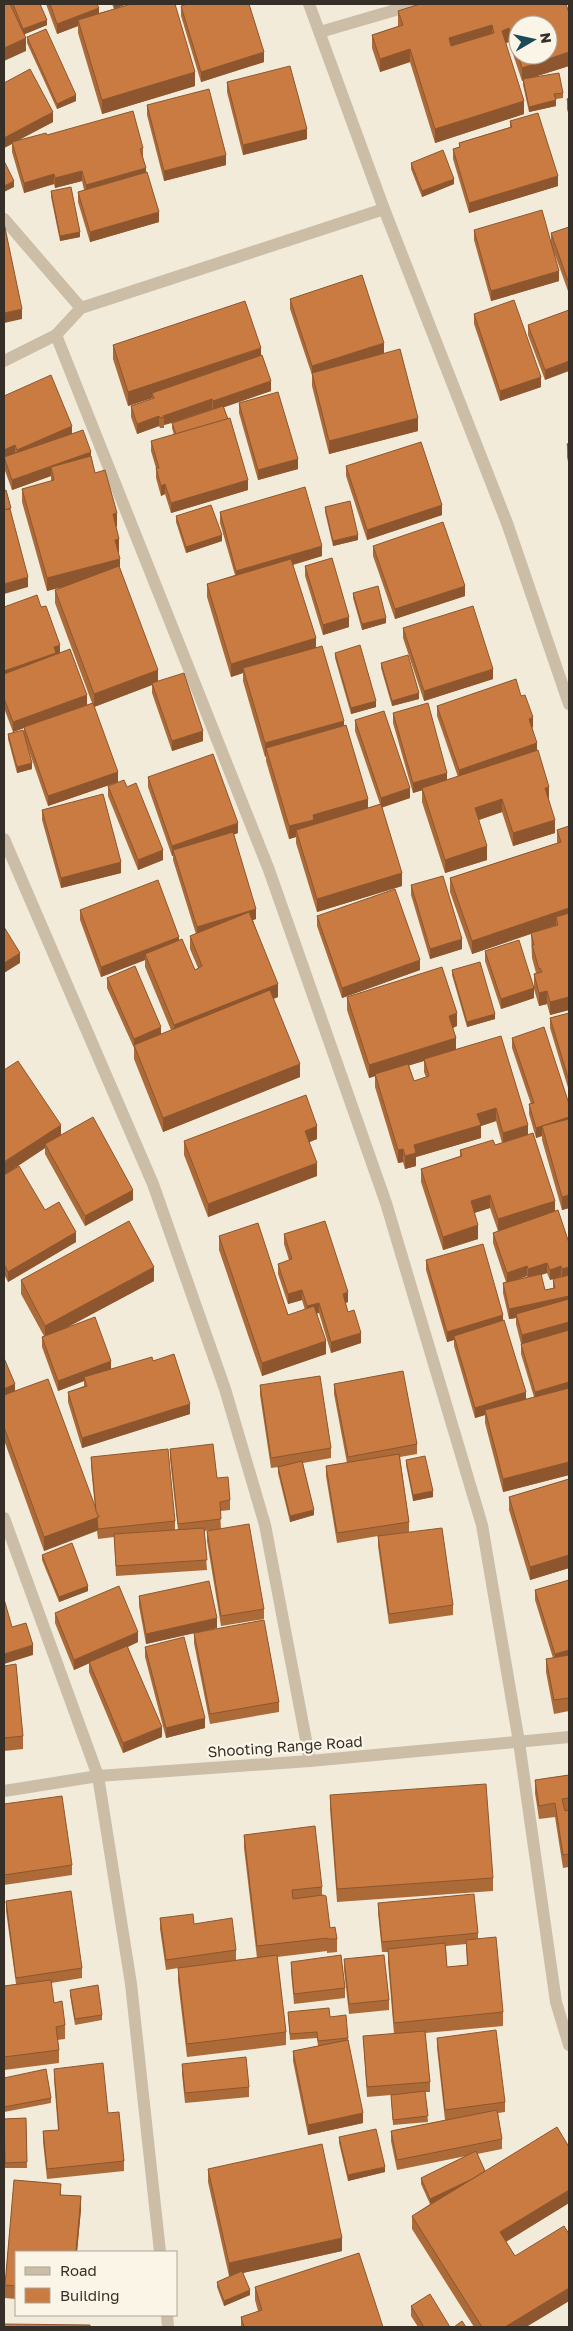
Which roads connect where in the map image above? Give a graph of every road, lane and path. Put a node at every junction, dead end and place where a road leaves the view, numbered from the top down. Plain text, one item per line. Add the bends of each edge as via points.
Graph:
1 (309, 4) edge
2 (416, 4) edge
3 (320, 32) junction
4 (384, 210) junction
5 (4, 219) edge
6 (81, 308) junction
7 (56, 334) junction
8 (4, 361) edge
9 (569, 704) edge
10 (4, 839) edge
11 (4, 1518) edge
12 (569, 1737) edge
13 (519, 1742) junction
14 (310, 1761) junction
15 (98, 1776) junction
16 (4, 1790) edge
17 (569, 2045) edge
18 (160, 2251) edge

1 - 3 street
2 - 3 street
3 - 4 street
4 - 6 street
4 - 9 street via 507,523
5 - 6 street
6 - 7 street
7 - 8 street
7 - 13 street via 269,870 386,1203 482,1525
10 - 14 street via 153,1184 225,1389 265,1525
11 - 15 street
12 - 13 street, Shooting Range Road
13 - 14 street, Shooting Range Road
13 - 17 street via 556,2002
14 - 15 street, Shooting Range Road
15 - 16 street, Shooting Range Road
15 - 18 street via 131,1984

